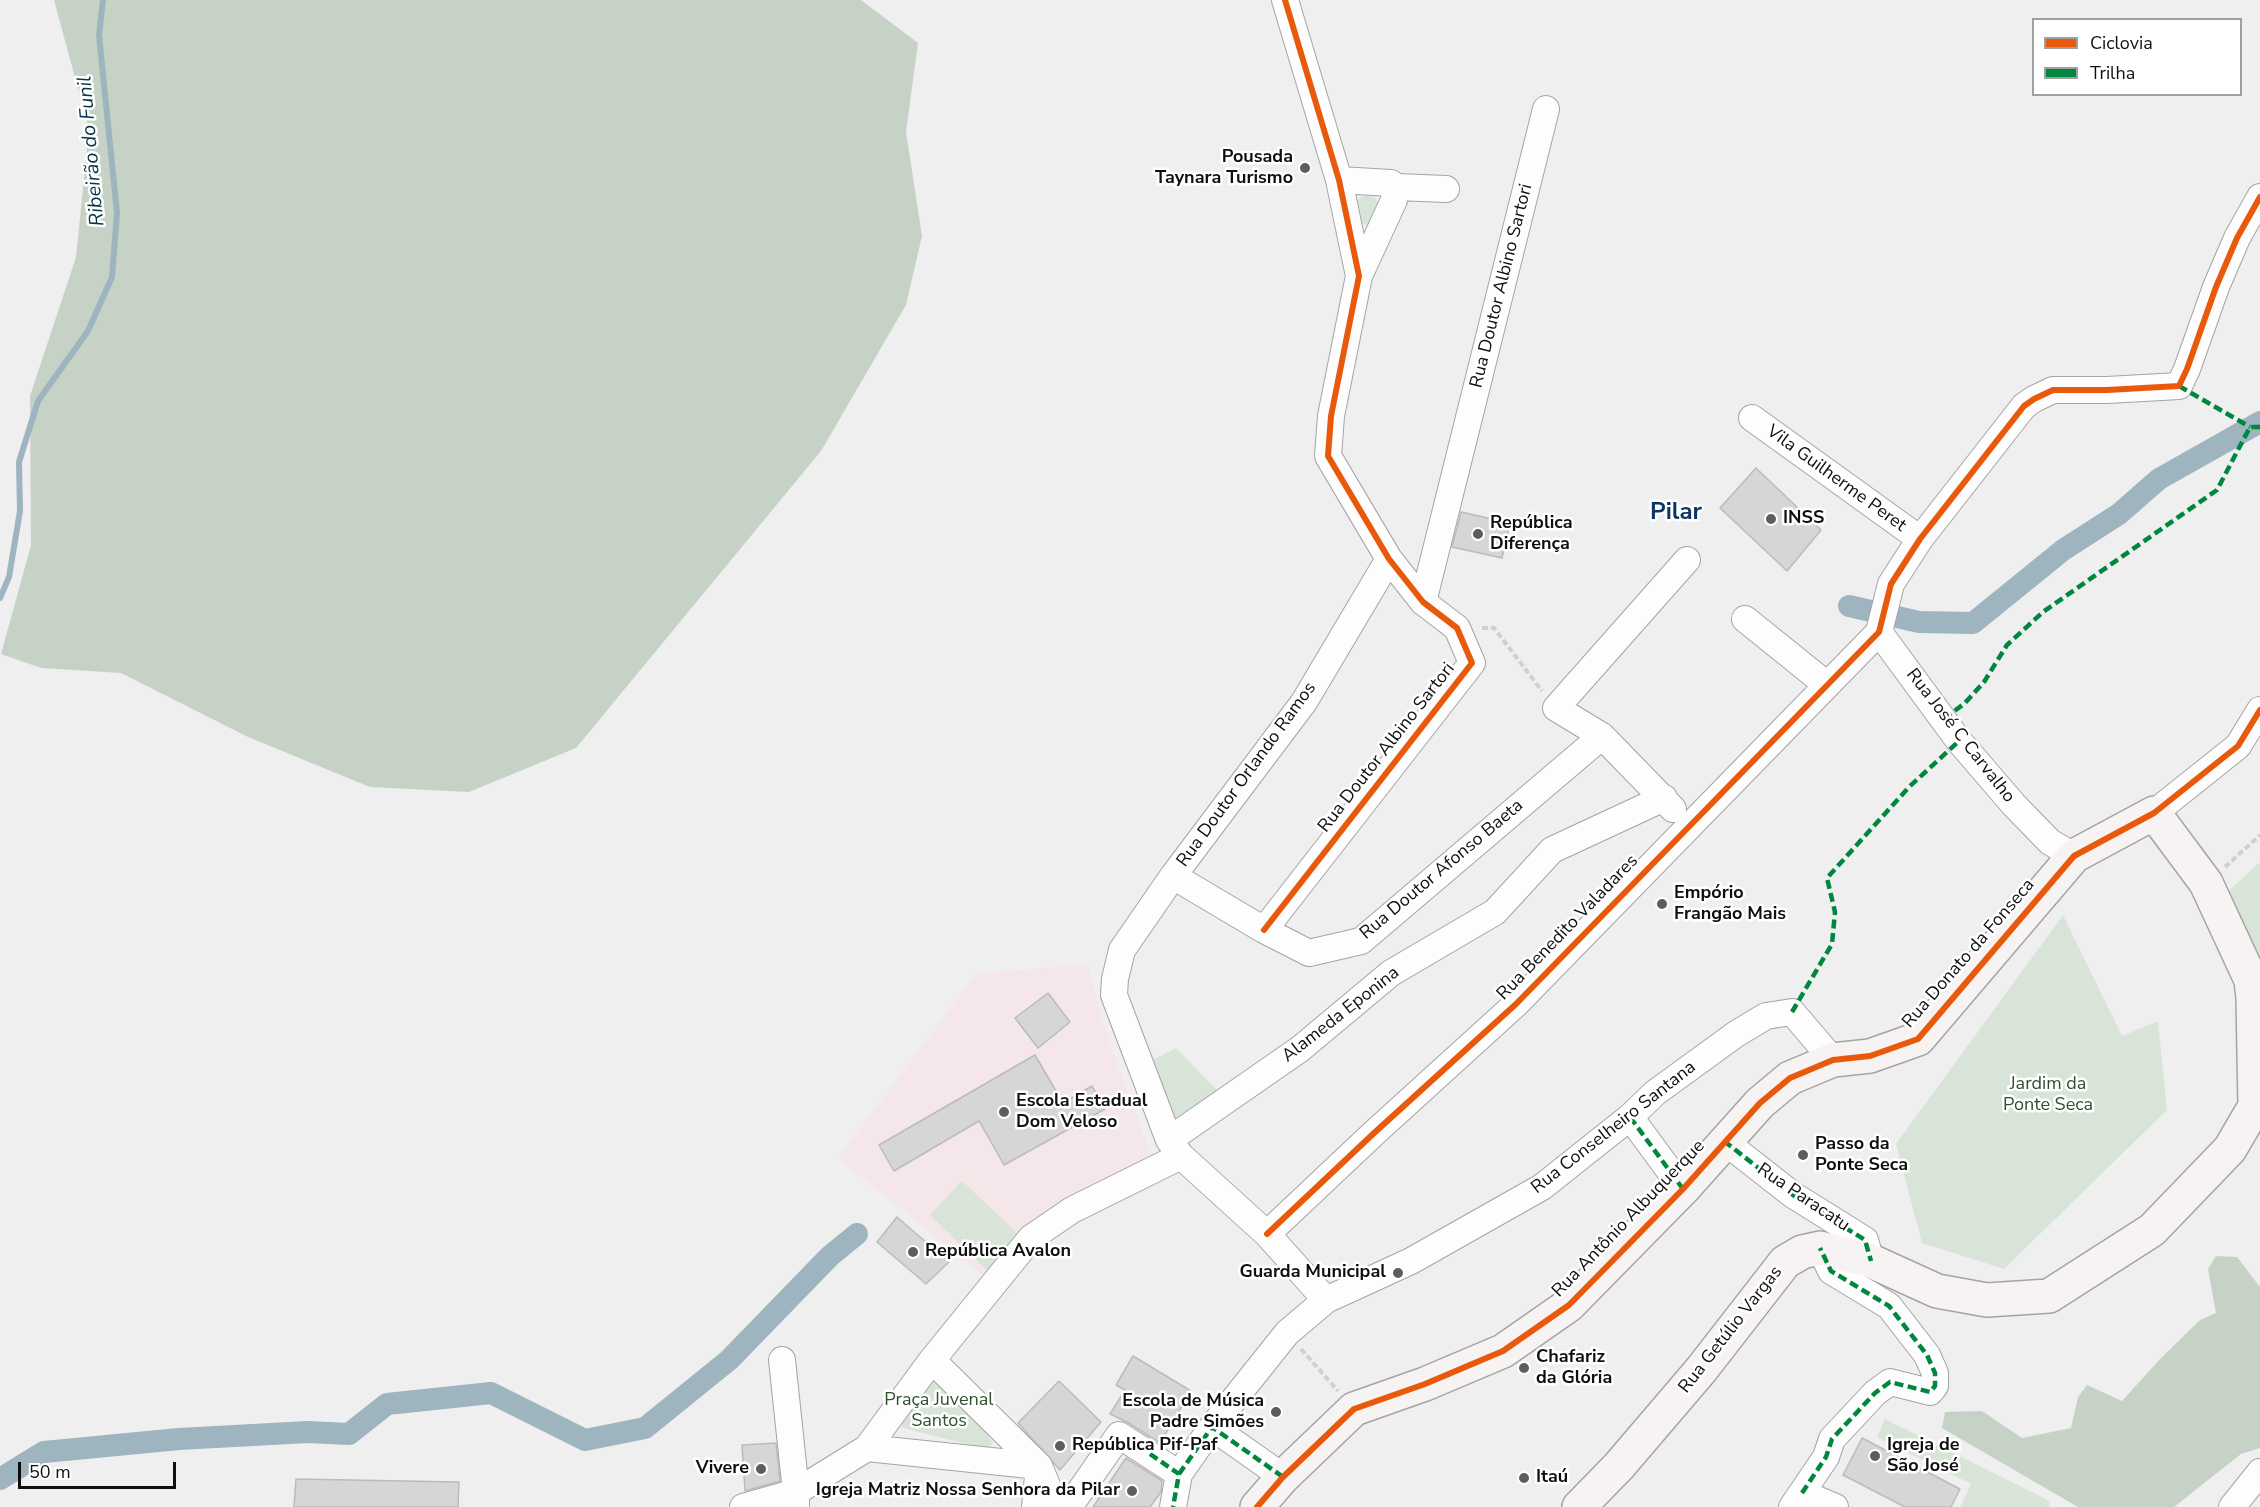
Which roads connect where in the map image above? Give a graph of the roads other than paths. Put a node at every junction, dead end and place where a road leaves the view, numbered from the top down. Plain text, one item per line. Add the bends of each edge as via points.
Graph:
1 (1285, 0) edge
2 (1546, 109) dead end
3 (1339, 180) junction
4 (1396, 187) junction
5 (1446, 189) dead end
6 (2260, 197) edge
7 (1359, 276) junction
8 (1752, 418) dead end
9 (1920, 539) junction
10 (1389, 559) junction
11 (1687, 560) dead end
12 (1423, 602) junction
13 (1745, 618) dead end
14 (1880, 629) junction
15 (1827, 685) junction
16 (2260, 710) edge
17 (1602, 736) junction
18 (1664, 798) junction
19 (2154, 813) junction
20 (1688, 826) junction
21 (2074, 856) junction
22 (1173, 876) junction
23 (1264, 930) junction
24 (2256, 987) edge
25 (1833, 1060) junction
26 (1630, 1117) junction
27 (1724, 1141) junction
28 (1175, 1148) junction
29 (1683, 1189) junction
30 (1267, 1234) junction
31 (1820, 1248) junction
32 (1871, 1261) junction
33 (1326, 1300) junction
34 (782, 1360) dead end
35 (932, 1360) junction
36 (1212, 1427) junction
37 (867, 1448) junction
38 (1039, 1466) junction
39 (2260, 1472) edge
40 (1179, 1474) junction
41 (1283, 1477) junction
42 (796, 1499) edge
43 (1797, 1500) edge
44 (743, 1507) edge
45 (1035, 1507) edge
46 (1056, 1507) edge
47 (1069, 1507) edge
48 (1173, 1507) edge
49 (1257, 1507) edge
50 (1579, 1507) edge
51 (1835, 1507) edge
52 (2232, 1507) edge

1 - 3 street
2 - 12 street, Rua Doutor Albino Sartori
3 - 4 street via 1391,183
3 - 7 street
4 - 5 street
4 - 7 street via 1394,200
6 - 9 street via 2237,238 2179,386 2053,390 2034,399 2024,406
7 - 10 street via 1331,416 1328,456
8 - 9 street, Vila Guilherme Peret
9 - 14 street via 1891,584
10 - 12 street, Rua Doutor Albino Sartori
10 - 22 street, Rua Doutor Orlando Ramos via 1304,702
11 - 17 street via 1556,708
12 - 23 street, Rua Doutor Albino Sartori via 1457,628 1472,663
13 - 15 street
14 - 15 street, Rua Benedito Valadares
14 - 21 street, Rua José C Carvalho via 1959,741 2050,842
15 - 20 street, Rua Benedito Valadares
16 - 19 street via 2238,746
17 - 18 street
17 - 23 street, Rua Doutor Afonso Baeta via 1361,941 1309,953
18 - 20 street
18 - 28 street, Alameda Eponina via 1552,850 1495,912 1391,973
19 - 21 street
19 - 24 street via 2206,883
20 - 30 street, Rua Benedito Valadares via 1516,1004
21 - 25 street, Rua Donato da Fonseca via 1918,1039 1870,1056
22 - 23 street, Rua Doutor Afonso Baeta
22 - 28 street, Rua Doutor Orlando Ramos via 1122,950 1114,995
24 - 32 street via 2254,1106 2230,1149 2152,1230 2049,1296 1987,1300 1937,1291
25 - 26 street, Rua Conselheiro Santana via 1792,1012 1767,1016 1655,1093
25 - 27 street, Rua Donato da Fonseca via 1790,1078
26 - 29 street
26 - 33 street, Rua Conselheiro Santana via 1542,1187 1411,1261
27 - 29 street, Rua Antônio Albuquerque
27 - 32 street, Rua Paracatu via 1793,1195 1865,1240
28 - 30 street
28 - 35 street, Alameda Eponina via 1030,1238
29 - 41 street, Rua Antônio Albuquerque via 1569,1305 1503,1351 1354,1409
30 - 33 street
31 - 32 street
31 - 43 street via 1831,1271 1889,1306 1927,1355 1935,1373 1935,1386 1930,1392 1890,1382 1875,1393 1832,1439 1826,1457
31 - 50 street, Rua Getúlio Vargas via 1785,1262 1701,1370
33 - 36 street, Rua Conselheiro Santana via 1287,1333
34 - 42 street
35 - 37 street, Alameda Eponina
35 - 38 street
36 - 40 street, Rua Conselheiro Santana
36 - 41 street
37 - 38 street
37 - 42 street
38 - 45 street
38 - 46 street
39 - 52 street
40 - 47 street via 1119,1435
40 - 48 street
41 - 49 street, Rua Antônio Albuquerque
42 - 44 street
43 - 51 street

